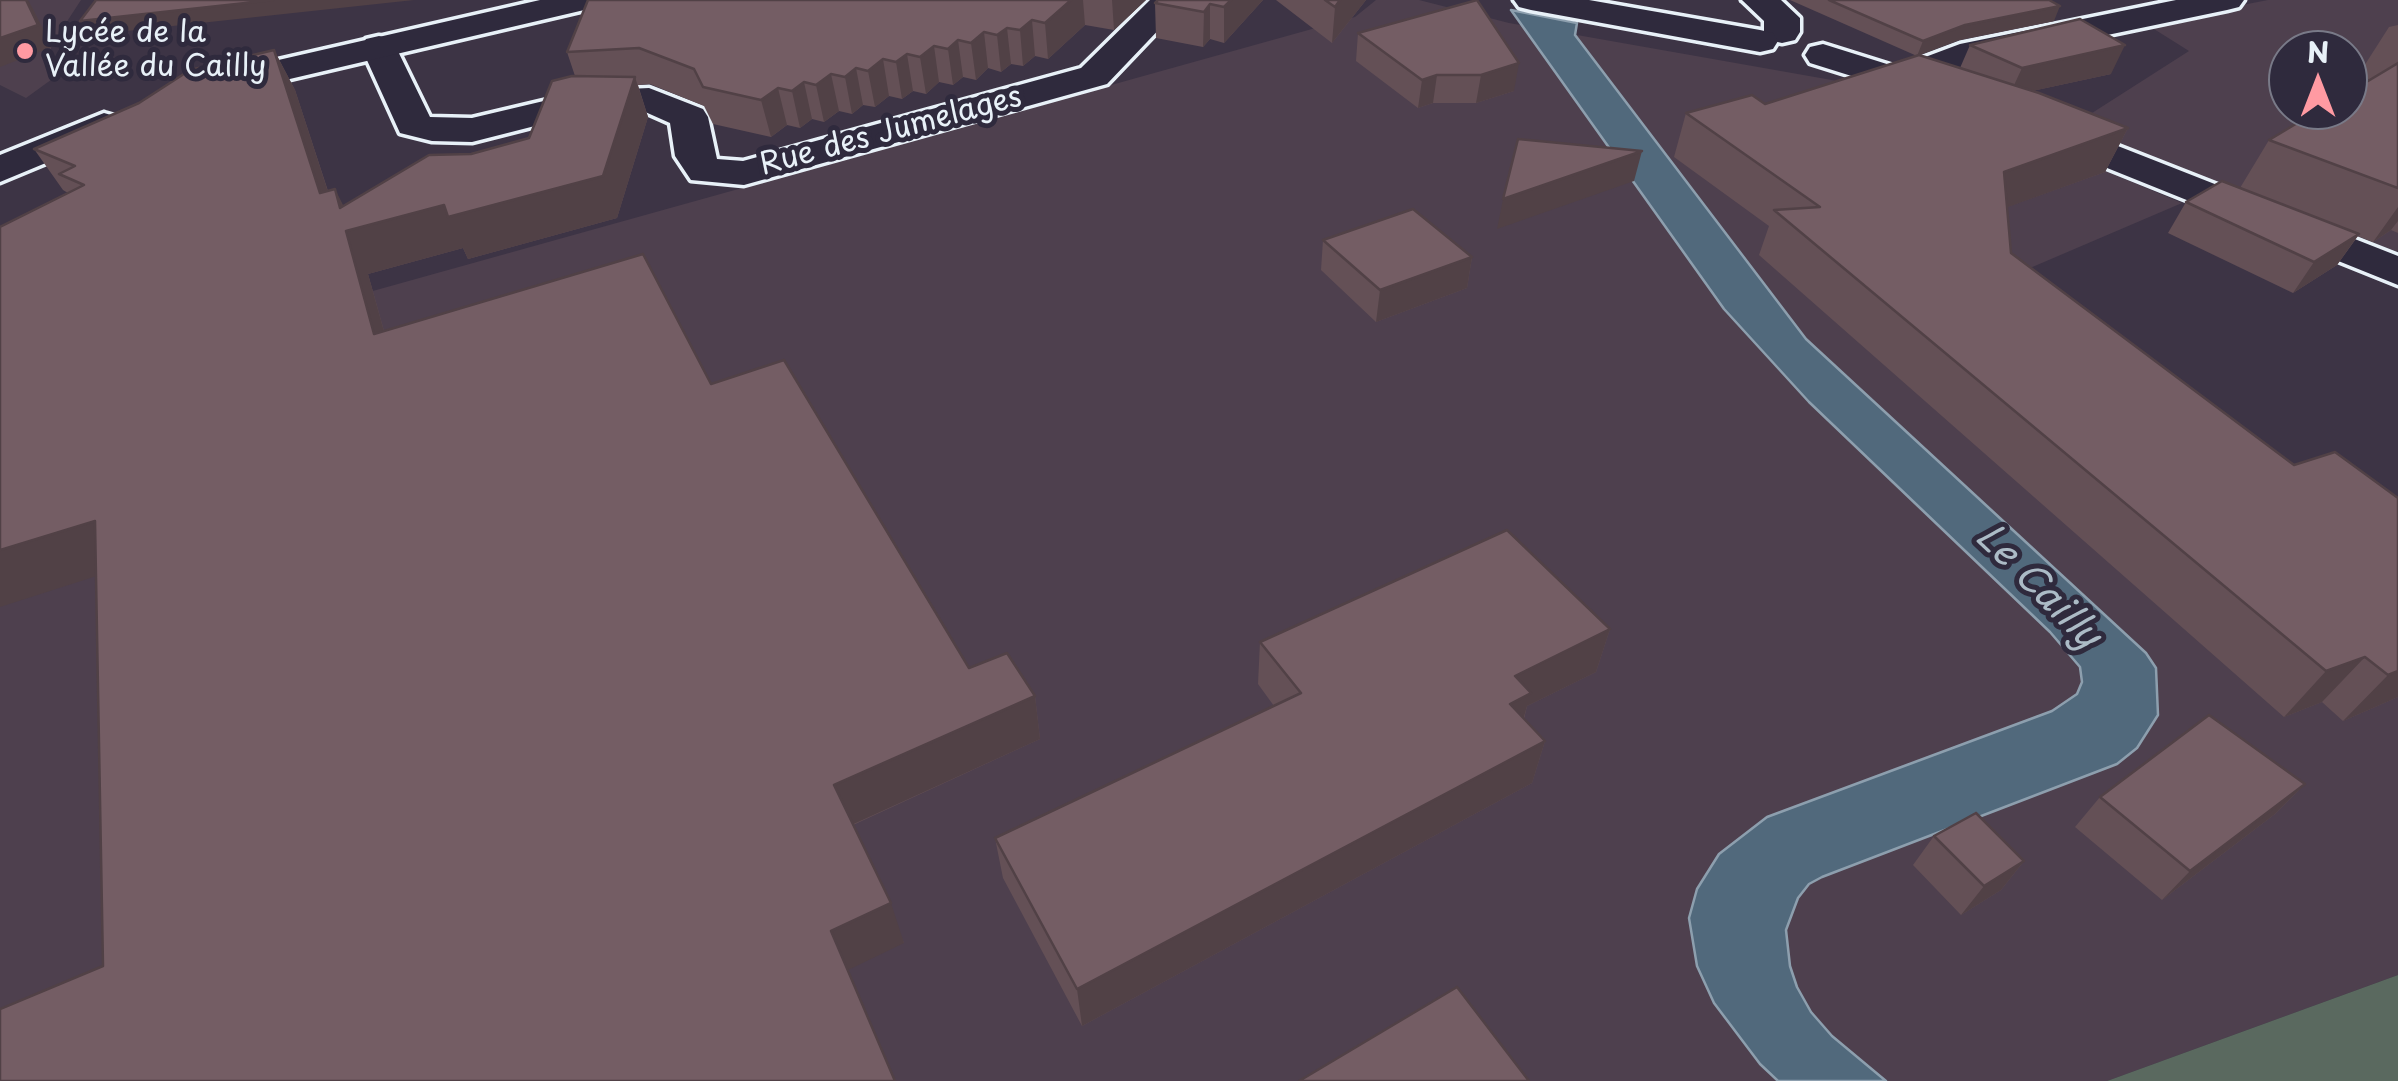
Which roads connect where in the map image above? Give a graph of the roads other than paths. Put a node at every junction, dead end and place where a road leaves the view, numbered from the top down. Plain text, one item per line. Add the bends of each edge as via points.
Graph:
1 (585, 0) edge
2 (1170, 0) edge
3 (1531, 0) edge
4 (1759, 0) edge
5 (2227, 0) edge
6 (506, 8) edge
7 (1771, 37) junction
8 (379, 47) junction
9 (1901, 78) junction
10 (180, 94) edge
11 (142, 108) edge
12 (0, 170) edge
13 (2398, 272) edge

1 - 6 street
2 - 8 street, Rue des Jumelages via 1094,76 744,173 705,171 695,156 689,117 649,99 586,102 472,130 414,124
3 - 7 street
4 - 7 street via 1782,18
5 - 9 street via 1973,52
6 - 8 street
7 - 9 street via 1769,54 1783,60 1823,55
8 - 10 street
9 - 13 street
11 - 12 street

